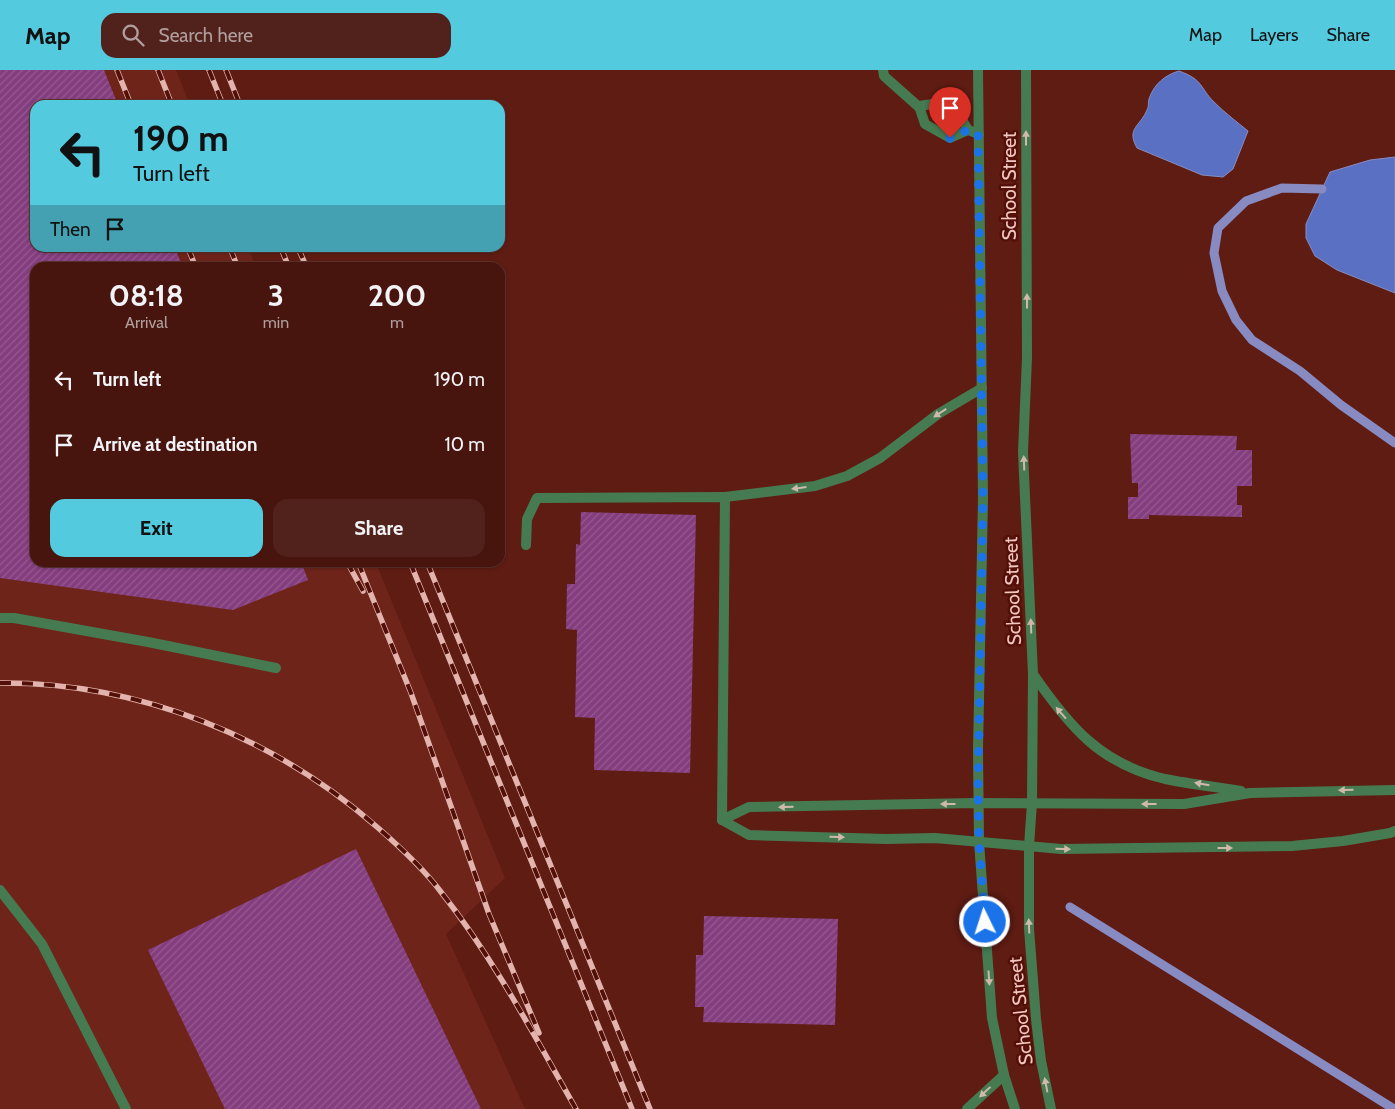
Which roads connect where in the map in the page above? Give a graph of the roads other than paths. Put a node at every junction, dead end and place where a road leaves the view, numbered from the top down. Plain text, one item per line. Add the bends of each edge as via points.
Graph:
1 (883, 70) edge
2 (978, 70) edge
3 (1026, 70) edge
4 (920, 108) junction
5 (968, 130) junction
6 (978, 134) junction
7 (982, 388) junction
8 (725, 497) junction
9 (526, 545) dead end
10 (0, 618) edge
11 (276, 668) dead end
12 (1033, 674) junction
13 (1395, 790) edge
14 (1250, 793) junction
15 (978, 803) junction
16 (1032, 803) junction
17 (722, 820) junction
18 (1395, 830) edge
19 (979, 842) junction
20 (1029, 846) junction
21 (0, 890) edge
22 (1004, 1075) junction
23 (126, 1109) edge
24 (967, 1109) edge
25 (1015, 1109) edge
26 (1051, 1109) edge

1 - 4 street via 884,76
2 - 6 street, School Street
12 -> 3 street, School Street via 1023,452 1028,358
4 - 5 street via 940,103 958,113
4 - 5 street via 926,124 950,138
5 - 6 street
6 - 7 street, School Street
7 -> 8 street via 938,414 880,458 847,476 815,486
7 - 15 street, School Street
8 - 9 street via 537,498 527,519
8 - 17 street
10 - 11 street via 148,642
14 -> 12 street via 1166,779 1109,757 1082,737
12 - 16 street, School Street
13 -> 14 street
14 -> 16 street via 1184,804
15 - 16 street
15 -> 17 street via 749,807
15 - 19 street, School Street
16 - 20 street, School Street
17 -> 19 street via 749,835 936,838
20 -> 18 street via 1061,849 1292,846 1343,842
19 - 20 street
19 -> 22 street, School Street via 992,1018
26 -> 20 street, School Street via 1036,1019 1029,929
21 - 23 street via 42,944
22 -> 24 street
22 - 25 street, School Street

